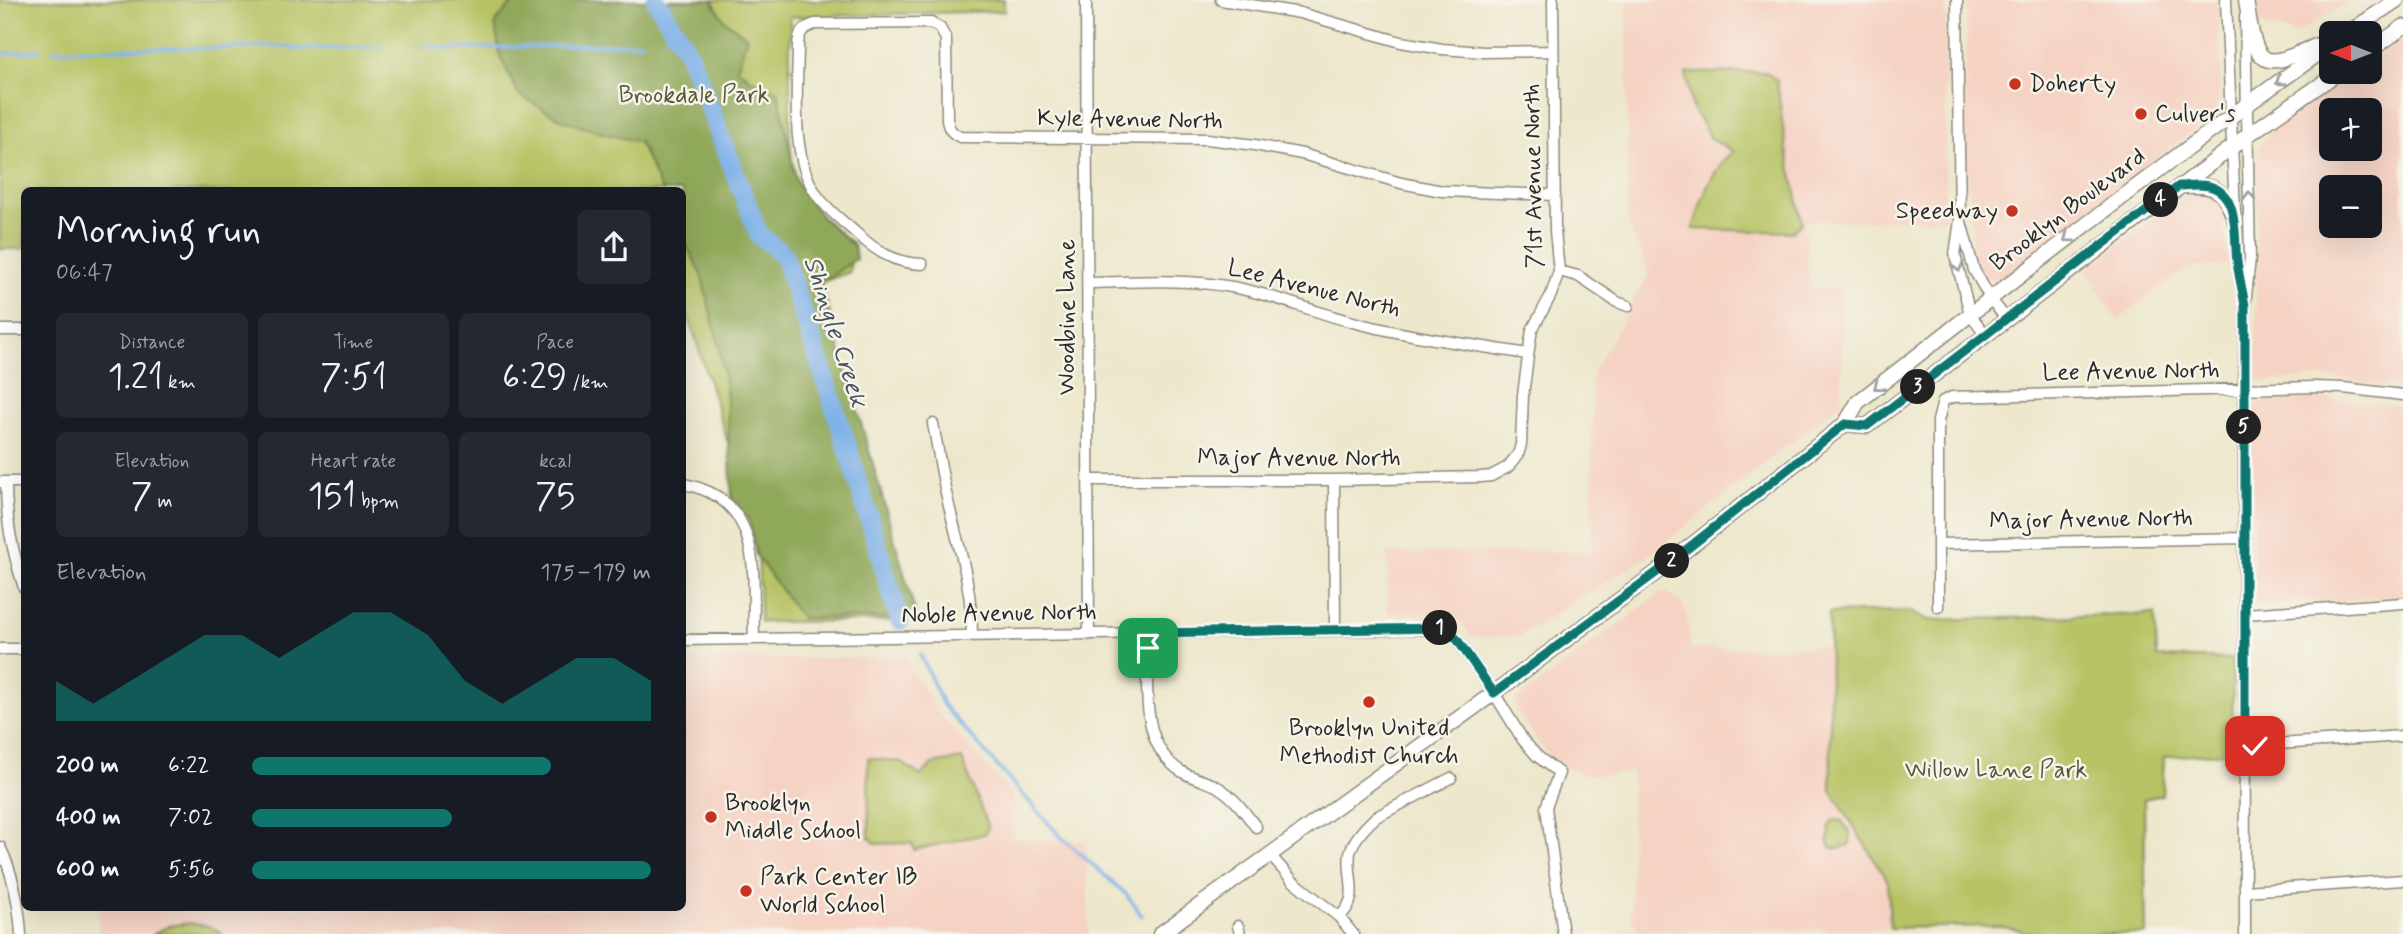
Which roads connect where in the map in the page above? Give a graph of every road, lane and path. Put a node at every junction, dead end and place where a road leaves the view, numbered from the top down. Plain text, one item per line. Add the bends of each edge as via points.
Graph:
1 (1086, 0) edge
2 (1221, 0) edge
3 (1553, 0) edge
4 (1957, 0) edge
5 (2226, 0) edge
6 (2246, 0) edge
7 (2397, 0) edge
8 (2366, 21) edge
9 (2403, 27) edge
10 (2382, 42) edge
11 (2319, 44) edge
12 (1553, 51) junction
13 (2319, 54) edge
14 (2322, 84) edge
15 (2246, 106) junction
16 (2230, 117) junction
17 (2248, 135) junction
18 (1086, 140) junction
19 (2233, 147) junction
20 (2179, 186) junction
21 (1555, 195) junction
22 (1960, 220) junction
23 (2236, 223) junction
24 (922, 264) dead end
25 (1559, 271) junction
26 (1088, 283) junction
27 (1990, 298) junction
28 (1628, 306) dead end
29 (2245, 306) junction
30 (1970, 314) junction
31 (2007, 320) junction
32 (0, 330) edge
33 (21, 330) edge
34 (1986, 336) junction
35 (1528, 354) junction
36 (2244, 391) junction
37 (2403, 395) edge
38 (933, 424) dead end
39 (1845, 424) junction
40 (1508, 467) joint
41 (1088, 480) junction
42 (1334, 480) junction
43 (3, 482) edge
44 (21, 482) edge
45 (686, 485) edge
46 (2245, 538) junction
47 (1938, 544) junction
48 (21, 579) edge
49 (2403, 603) edge
50 (1938, 607) dead end
51 (2245, 614) junction
52 (1335, 630) junction
53 (1148, 633) junction
54 (1089, 635) junction
55 (972, 636) junction
56 (754, 638) junction
57 (686, 640) edge
58 (0, 649) edge
59 (21, 649) edge
60 (1494, 693) junction
61 (2403, 736) edge
62 (2245, 746) junction
63 (1451, 778) dead end
64 (1256, 827) dead end
65 (0, 847) edge
66 (1270, 855) junction
67 (2403, 880) edge
68 (2245, 891) junction
69 (1339, 916) junction
70 (22, 934) edge
71 (1160, 934) edge
72 (1353, 934) edge
73 (1563, 934) edge
74 (2245, 934) edge

1 - 18 street, Woodbine Lane
2 - 12 street via 1300,13 1442,49
3 - 12 street, 71st Avenue North
4 - 22 street
5 - 16 street
6 - 11 main road via 2254,46 2264,58 2287,59
6 - 15 street
7 - 8 main road
9 - 10 main road
12 - 21 street, 71st Avenue North
13 -> 15 main road, Brooklyn Boulevard
14 - 17 main road, Brooklyn Boulevard
15 - 16 main road, Brooklyn Boulevard
15 - 17 street
16 - 19 street
16 -> 27 main road, Brooklyn Boulevard
17 - 19 main road, Brooklyn Boulevard
29 -> 17 street via 2250,258
18 - 21 street, Kyle Avenue North via 1207,139 1302,154 1442,191
18 - 24 street, Kyle Avenue North via 953,134 947,119 946,39 931,23 815,24 804,28 799,34 799,141 808,179 817,196 866,241 902,263
18 - 26 street, Woodbine Lane
19 - 20 main road, Brooklyn Boulevard
19 - 23 street
20 - 23 main road via 2202,185 2222,192
20 - 31 main road, Brooklyn Boulevard
21 - 25 street, 71st Avenue North
22 - 27 street via 1974,270
22 -> 30 street via 1955,256
23 - 29 street
25 - 28 street via 1578,276
25 - 35 street, 71st Avenue North via 1532,330
26 - 35 street, Lee Avenue North via 1231,286 1396,333
26 - 41 street, Woodbine Lane
27 - 30 main road, Brooklyn Boulevard
27 - 31 street
29 - 36 street
30 - 34 street
30 -> 39 main road, Brooklyn Boulevard via 1858,402
31 - 34 main road, Brooklyn Boulevard
32 - 33 street
34 - 39 main road, Brooklyn Boulevard via 1867,426
35 - 40 street, 71st Avenue North via 1521,444
36 - 37 street, Lee Avenue North via 2329,387
36 - 46 street
36 - 47 street, Lee Avenue North via 1952,397 1943,401 1938,421
38 - 55 street via 970,593
39 - 60 main road, Brooklyn Boulevard
40 - 42 street, Major Avenue North via 1491,476
41 - 42 street, Major Avenue North
41 - 54 street, Woodbine Lane
42 - 52 street
43 - 44 street
43 - 48 street via 11,547
45 - 56 street via 704,489 729,505 751,542
46 - 47 street, Major Avenue North
46 - 51 street
47 - 50 street
49 - 51 street
51 - 62 street
52 - 53 street, Noble Avenue North
52 - 60 street, Noble Avenue North via 1441,628 1456,638
53 - 54 street, Noble Avenue North
53 - 64 street via 1154,741 1172,765 1232,798
54 - 55 street, Noble Avenue North
55 - 56 street, Noble Avenue North
56 - 57 street, Noble Avenue North
58 - 59 street
60 - 66 main road, Brooklyn Boulevard
60 - 73 street via 1523,740 1559,774 1546,807
61 - 62 street
62 - 68 street
63 - 69 street via 1368,823 1350,853 1351,902
65 - 70 street via 17,894
66 - 69 street via 1293,881
66 - 71 main road, Brooklyn Boulevard
67 - 68 street
68 - 74 street
69 - 72 street

